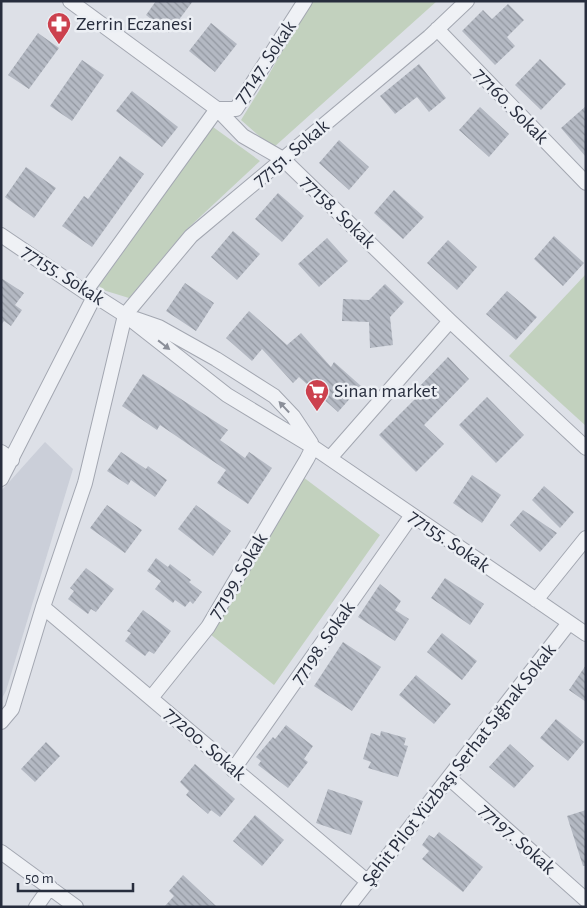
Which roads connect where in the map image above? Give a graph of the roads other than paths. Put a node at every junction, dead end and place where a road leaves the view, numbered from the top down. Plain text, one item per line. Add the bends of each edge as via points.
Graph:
1 (70, 1) edge
2 (305, 1) edge
3 (467, 1) edge
4 (437, 29) junction
5 (217, 109) junction
6 (283, 159) junction
7 (586, 183) edge
8 (1, 235) edge
9 (89, 295) junction
10 (126, 315) junction
11 (450, 321) junction
12 (313, 447) junction
13 (586, 448) edge
14 (7, 456) edge
15 (330, 458) junction
16 (1, 479) edge
17 (412, 515) junction
18 (586, 538) edge
19 (536, 600) junction
20 (43, 607) junction
21 (569, 623) junction
22 (586, 634) edge
23 (151, 698) junction
24 (1, 722) edge
25 (233, 770) junction
26 (449, 778) junction
27 (1, 852) edge
28 (368, 882) junction
29 (50, 887) junction
30 (586, 900) edge
31 (36, 907) edge
32 (76, 907) edge
33 (348, 907) edge

1 - 5 street, 77158. Sokak
2 - 5 street, 77147. Sokak via 236,109
3 - 4 street, 77151. Sokak
4 - 6 street, 77151. Sokak
4 - 7 street, 77160. Sokak
5 - 6 street, 77158. Sokak via 243,136
5 - 9 street
6 - 10 street, 77151. Sokak via 191,236
6 - 11 street, 77158. Sokak
8 - 9 street, 77155. Sokak
9 - 10 street, 77155. Sokak
9 - 14 street
10 -> 12 street, 77155. Sokak via 227,395
12 -> 10 street, 77155. Sokak via 293,416 274,396 159,327
10 - 20 street via 85,483
11 - 13 street, 77158. Sokak
11 - 15 street
12 - 15 street, 77155. Sokak
12 - 23 street, 77199. Sokak via 208,628
14 - 16 street
15 - 17 street, 77155. Sokak
17 - 19 street, 77155. Sokak
17 - 25 street, 77198. Sokak
18 - 19 street
19 - 21 street, 77155. Sokak
20 - 23 street, 77200. Sokak
20 - 24 street via 12,709
21 - 22 street, 77155. Sokak
21 - 26 street, Şehit Pilot Yüzbaşı Serhat Sığnak Sokak
23 - 25 street, 77200. Sokak
25 - 28 street, 77200. Sokak
26 - 28 street, Şehit Pilot Yüzbaşı Serhat Sığnak Sokak
26 - 30 street, 77197. Sokak
27 - 29 street
28 - 33 street, Şehit Pilot Yüzbaşı Serhat Sığnak Sokak
29 - 31 street
29 - 32 street

